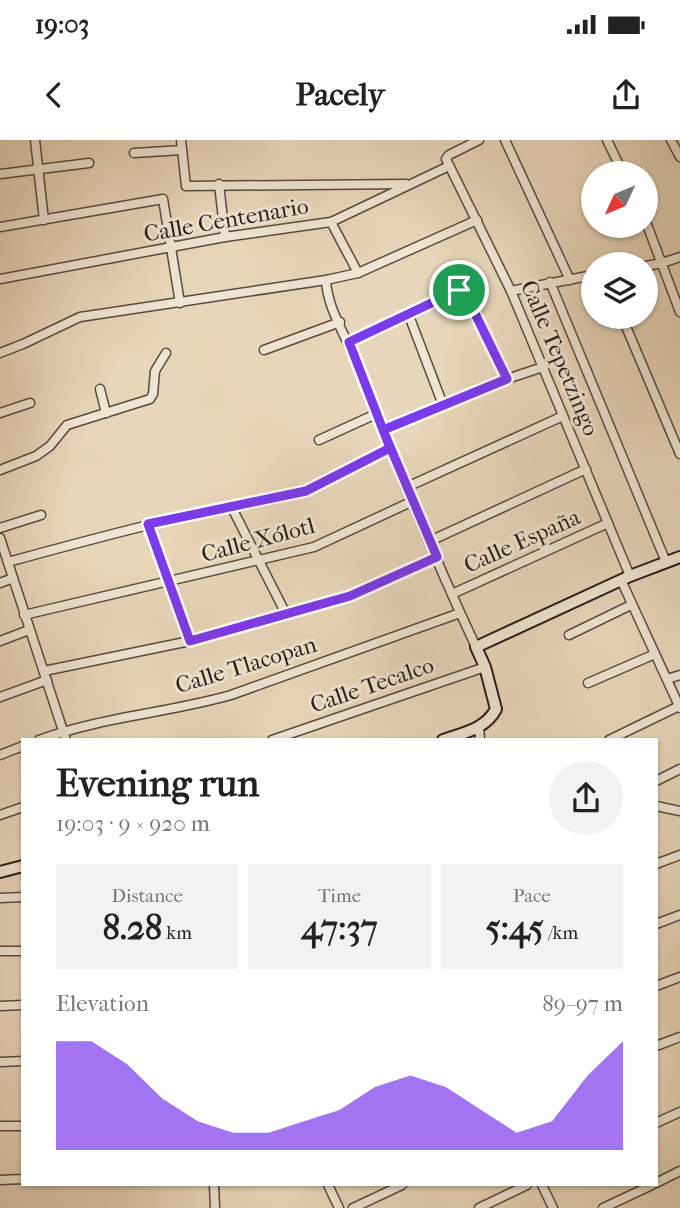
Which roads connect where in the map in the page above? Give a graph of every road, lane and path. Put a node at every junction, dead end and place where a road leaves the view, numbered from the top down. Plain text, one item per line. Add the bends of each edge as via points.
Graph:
1 (35, 140) edge
2 (181, 140) edge
3 (479, 140) edge
4 (505, 140) edge
5 (607, 140) edge
6 (671, 140) edge
7 (182, 150) junction
8 (134, 153) dead end
9 (680, 157) edge
10 (618, 161) edge
11 (89, 163) dead end
12 (447, 163) junction
13 (39, 169) junction
14 (0, 174) edge
15 (219, 184) junction
16 (409, 184) junction
17 (477, 219) junction
18 (44, 220) junction
19 (331, 222) junction
20 (0, 227) edge
21 (225, 237) junction
22 (652, 238) edge
23 (172, 248) junction
24 (680, 257) edge
25 (658, 264) edge
26 (662, 264) junction
27 (358, 273) junction
28 (581, 277) edge
29 (0, 279) edge
30 (570, 279) junction
31 (326, 280) junction
32 (550, 282) junction
33 (511, 290) junction
34 (677, 295) edge
35 (180, 303) junction
36 (680, 312) edge
37 (408, 313) junction
38 (340, 322) junction
39 (627, 329) edge
40 (349, 342) junction
41 (264, 350) dead end
42 (0, 353) edge
43 (166, 353) dead end
44 (542, 368) junction
45 (507, 379) junction
46 (100, 389) dead end
47 (30, 403) dead end
48 (443, 405) junction
49 (0, 413) edge
50 (106, 413) junction
51 (376, 414) junction
52 (564, 416) junction
53 (383, 430) junction
54 (319, 440) dead end
55 (390, 448) junction
56 (680, 454) edge
57 (586, 469) junction
58 (0, 470) edge
59 (407, 487) junction
60 (413, 501) junction
61 (231, 506) junction
62 (41, 515) dead end
63 (608, 523) junction
64 (148, 524) junction
65 (0, 528) edge
66 (0, 538) edge
67 (430, 541) junction
68 (437, 557) junction
69 (680, 557) edge
70 (259, 561) junction
71 (8, 562) junction
72 (666, 562) junction
73 (625, 578) junction
74 (13, 579) junction
75 (170, 582) junction
76 (0, 583) edge
77 (452, 594) junction
78 (631, 605) junction
79 (460, 613) junction
80 (285, 614) junction
81 (24, 615) junction
82 (29, 630) junction
83 (569, 635) dead end
84 (0, 640) edge
85 (190, 641) junction
86 (476, 647) junction
87 (655, 654) junction
88 (485, 667) junction
89 (44, 671) junction
90 (680, 675) edge
91 (667, 679) junction
92 (47, 680) junction
93 (588, 684) dead end
94 (0, 697) edge
95 (679, 707) edge
96 (479, 727) junction
97 (65, 736) edge
98 (278, 738) edge
99 (449, 738) edge
100 (480, 738) edge
101 (613, 738) edge
102 (21, 747) edge
103 (0, 755) edge
104 (680, 769) edge
105 (658, 780) edge
106 (658, 806) edge
107 (21, 808) edge
108 (680, 811) edge
109 (0, 815) edge
110 (680, 855) edge
111 (658, 863) edge
112 (21, 867) edge
113 (0, 872) edge
114 (21, 897) edge
115 (0, 898) edge
116 (680, 915) edge
117 (658, 923) edge
118 (0, 951) edge
119 (21, 951) edge
120 (680, 977) edge
121 (658, 985) edge
122 (21, 1005) edge
123 (0, 1006) edge
124 (680, 1037) edge
125 (658, 1045) edge
126 (21, 1061) edge
127 (0, 1062) edge
128 (680, 1112) edge
129 (658, 1123) edge
130 (21, 1125) edge
131 (0, 1126) edge
132 (680, 1171) edge
133 (21, 1179) edge
134 (0, 1180) edge
135 (658, 1182) edge
136 (214, 1186) edge
137 (328, 1186) edge
138 (400, 1186) edge
139 (525, 1186) edge
140 (542, 1186) edge
141 (650, 1186) edge
142 (215, 1208) edge
143 (339, 1208) edge
144 (353, 1208) edge
145 (479, 1208) edge
146 (553, 1208) edge
147 (603, 1208) edge

1 - 13 street
2 - 7 street
3 - 12 street, Calle Centenario via 449,155
4 - 30 street
5 - 10 street
6 - 9 street
7 - 8 street
7 - 15 street via 186,186
11 - 13 street
12 - 16 street, Calle Centenario
12 - 17 street, Calle Tepetzingo
13 - 14 street
13 - 18 street
15 - 16 street
15 - 21 street
16 - 19 street, Calle Centenario
17 - 27 street
17 - 33 street, Calle Tepetzingo
18 - 20 street
18 - 23 street via 163,200
19 - 21 street, Calle Centenario
19 - 27 street
21 - 23 street, Calle Centenario
22 - 26 street
23 - 29 street, Calle Centenario
23 - 35 street
24 - 26 street
25 - 26 street
26 - 34 street
27 - 31 street
28 - 30 street
30 - 32 street
31 - 35 street
31 - 38 street via 327,297
32 - 33 street
32 - 72 street
33 - 44 street, Calle Tepetzingo
34 - 36 street
35 - 42 street via 80,317
37 - 40 street
37 - 45 street via 463,290
37 - 48 street
38 - 40 street
38 - 41 street
39 - 56 street
40 - 51 street
43 - 50 street via 155,371 150,400
44 - 45 street
44 - 52 street, Calle Tepetzingo
45 - 48 street
46 - 50 street
47 - 49 street
48 - 53 street
50 - 58 street via 67,425 36,456
51 - 53 street
51 - 54 street
52 - 57 street, Calle Tepetzingo
52 - 59 street
53 - 55 street
55 - 59 street
55 - 61 street via 306,491
57 - 63 street, Calle Tepetzingo
57 - 67 street
59 - 60 street
60 - 67 street
60 - 70 street, Calle Xólotl via 314,547
61 - 64 street
61 - 70 street
62 - 65 street
63 - 73 street, Calle Tepetzingo
63 - 77 street, Calle España
64 - 71 street
64 - 75 street
66 - 71 street
67 - 68 street
68 - 77 street
68 - 80 street via 350,596
69 - 72 street
70 - 75 street, Calle Xólotl
70 - 80 street
71 - 74 street
72 - 73 street
73 - 78 street, Calle Tepetzingo
73 - 86 street
74 - 76 street
74 - 81 street
75 - 81 street, Calle Xólotl
75 - 85 street
77 - 79 street
78 - 83 street
78 - 87 street, Calle Tepetzingo
79 - 86 street
79 - 97 street, Calle Tlacopan via 231,695 89,724
80 - 85 street
81 - 82 street
82 - 84 street
82 - 89 street
85 - 89 street
86 - 88 street
87 - 91 street, Calle Tepetzingo
87 - 93 street
88 - 96 street via 496,709
88 - 98 street, Calle Tecalco
89 - 92 street
90 - 91 street
91 - 95 street, Calle Tepetzingo
92 - 94 street
92 - 97 street
95 - 101 street
96 - 99 street
96 - 100 street
102 - 103 street
104 - 105 street
106 - 108 street
107 - 109 street
110 - 111 street
112 - 113 street
114 - 115 street
116 - 117 street
118 - 119 street
120 - 121 street
122 - 123 street
124 - 125 street
126 - 127 street
128 - 129 street
130 - 131 street
132 - 135 street
133 - 134 street
136 - 142 street
137 - 143 street
138 - 144 street
139 - 145 street
140 - 146 street
141 - 147 street

